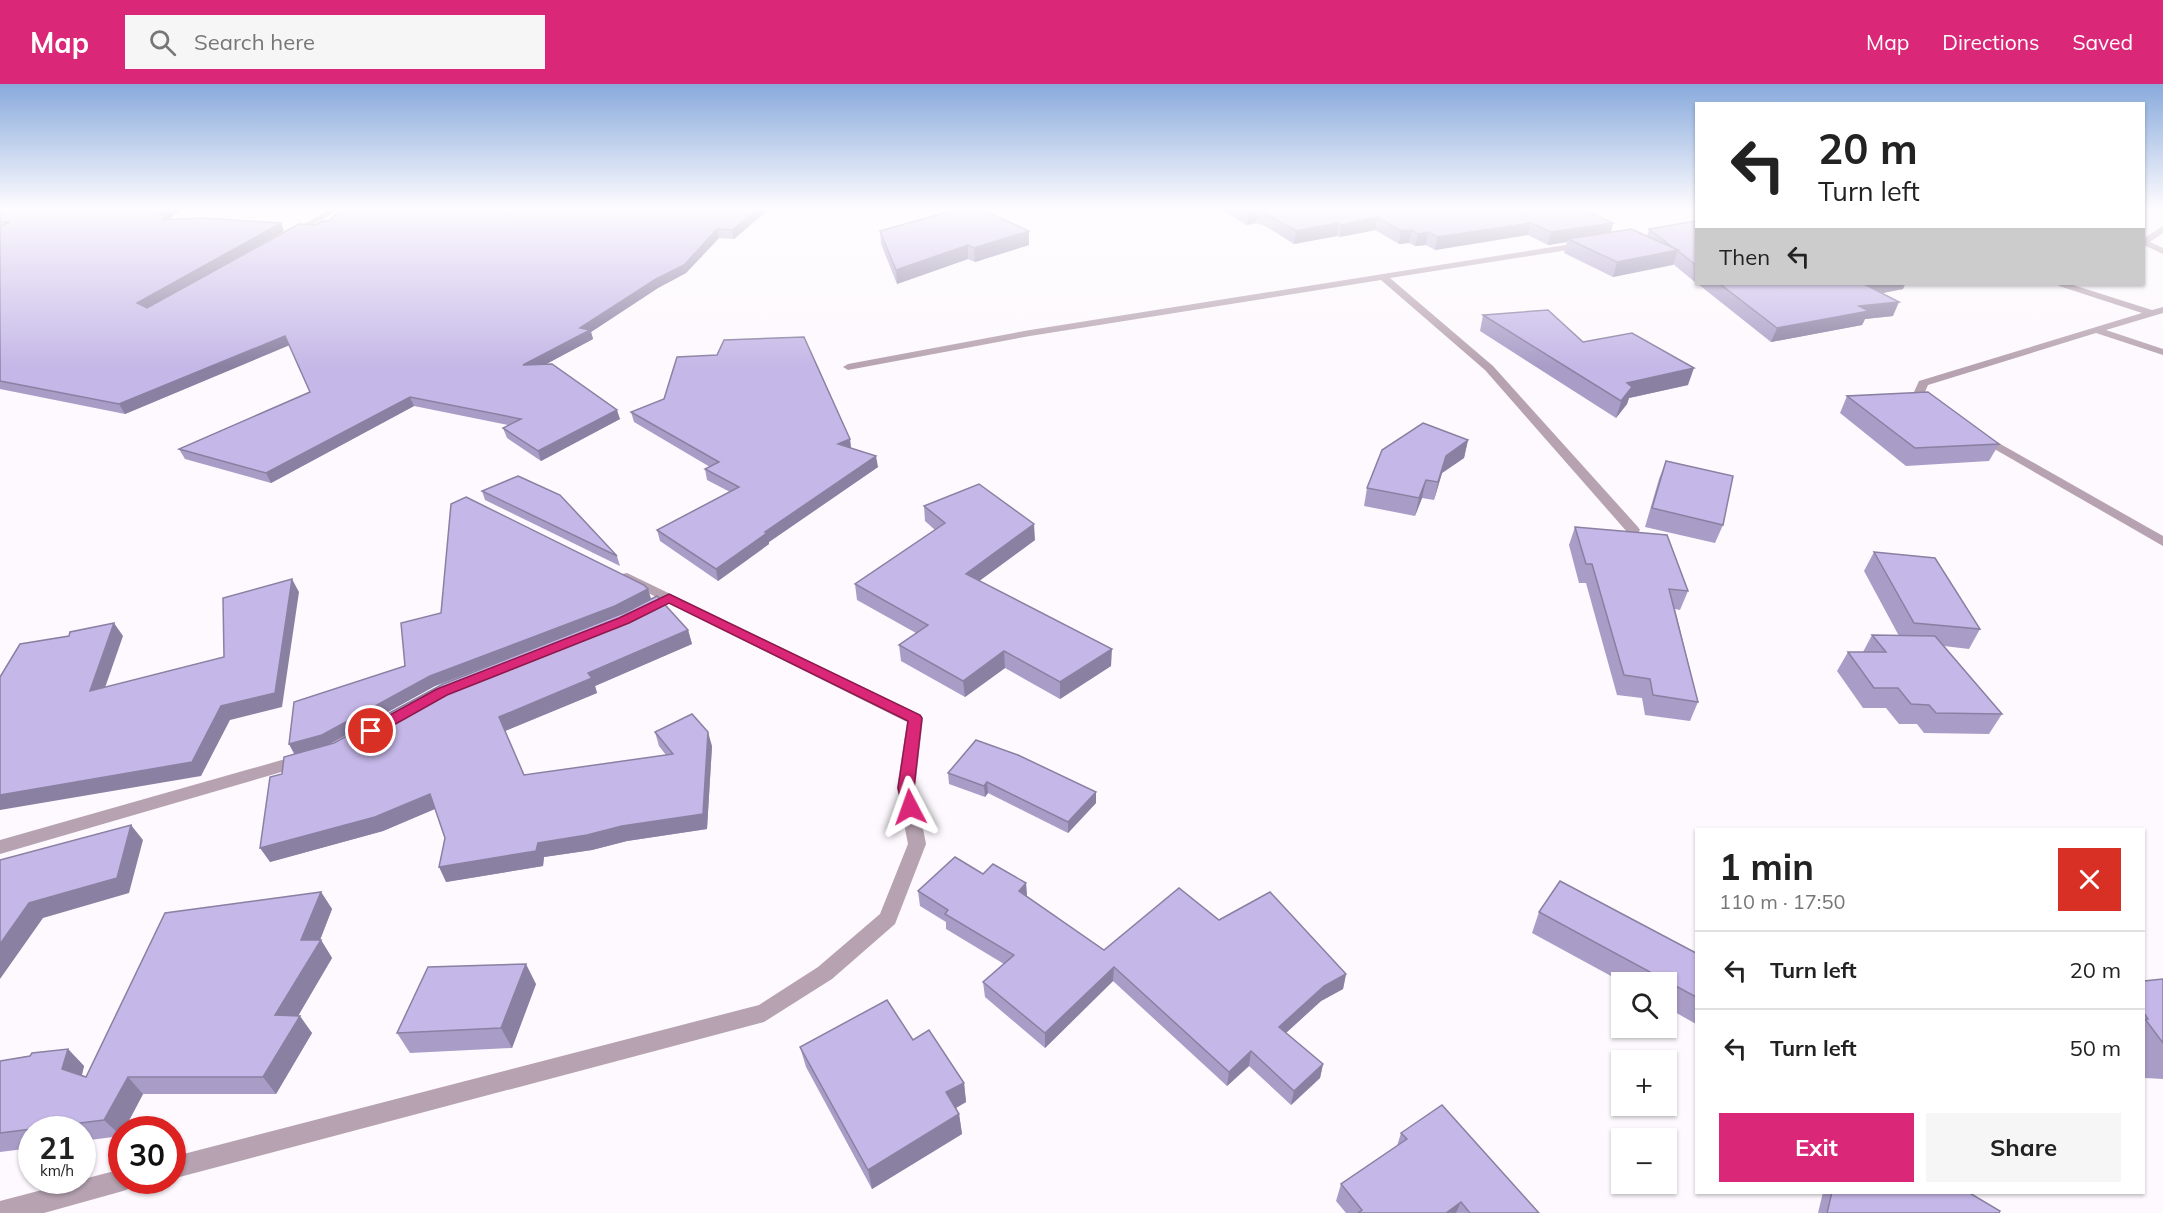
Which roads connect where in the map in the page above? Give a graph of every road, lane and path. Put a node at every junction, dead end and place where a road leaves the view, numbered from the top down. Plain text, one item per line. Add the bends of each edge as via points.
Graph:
1 (1476, 262) edge
2 (1382, 276) junction
3 (2066, 285) edge
4 (2158, 311) edge
5 (2096, 330) junction
6 (2163, 352) edge
7 (848, 367) dead end
8 (1943, 414) edge
9 (1971, 431) edge
10 (1633, 530) edge
11 (2163, 542) edge
12 (607, 567) edge
13 (669, 598) junction
14 (651, 607) edge
15 (324, 754) edge
16 (0, 847) edge
17 (186, 1164) edge
18 (108, 1184) edge
19 (0, 1213) edge

1 - 2 street
2 - 7 street
2 - 10 street via 1489,368
3 - 4 street
4 - 5 street
5 - 6 street
5 - 8 street via 1923,383 1919,392
9 - 11 street
12 - 13 street
13 - 14 street
13 - 17 street via 915,718 906,788 917,844 888,919 825,973 764,1013
15 - 16 street
18 - 19 street

